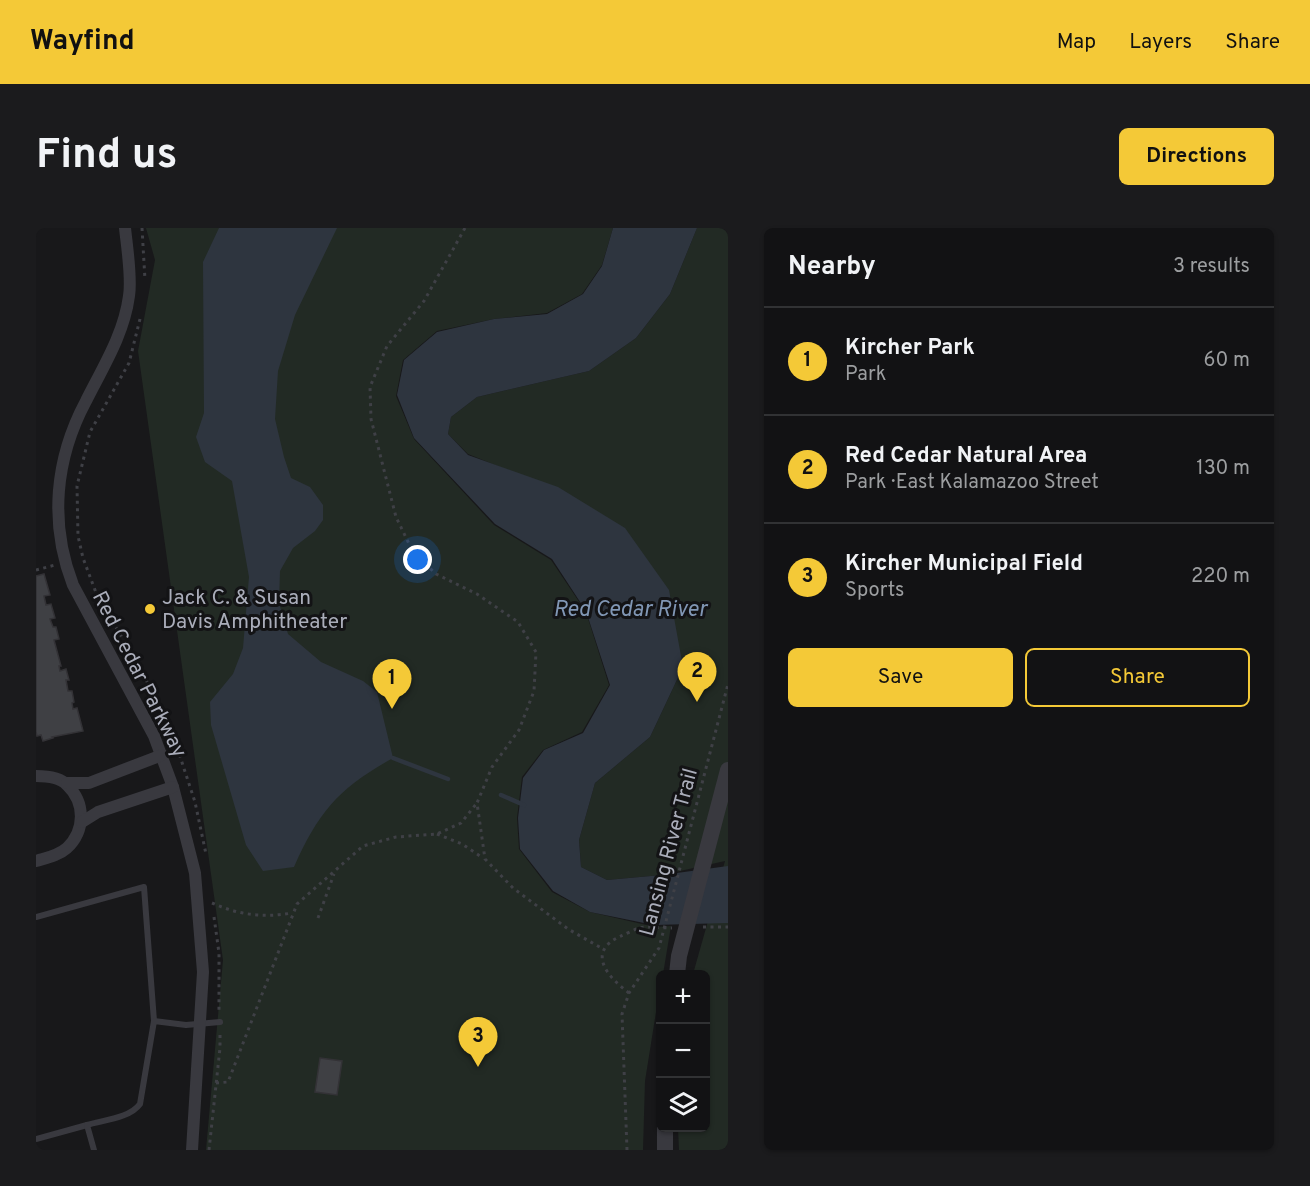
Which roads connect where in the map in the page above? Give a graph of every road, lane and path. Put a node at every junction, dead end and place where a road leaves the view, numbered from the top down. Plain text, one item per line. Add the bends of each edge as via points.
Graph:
1 (125, 228) edge
2 (142, 228) edge
3 (465, 228) edge
4 (145, 282) dead end
5 (142, 311) dead end
6 (728, 684) edge
7 (162, 755) junction
8 (728, 770) edge
9 (36, 776) edge
10 (67, 783) junction
11 (173, 787) junction
12 (477, 803) junction
13 (82, 822) junction
14 (437, 834) junction
15 (485, 859) junction
16 (207, 860) dead end
17 (36, 861) edge
18 (335, 872) junction
19 (211, 892) dead end
20 (212, 903) junction
21 (293, 913) junction
22 (36, 917) edge
23 (318, 918) dead end
24 (611, 940) dead end
25 (603, 949) junction
26 (678, 970) edge
27 (629, 993) junction
28 (154, 1021) junction
29 (220, 1022) junction
30 (201, 1023) junction
31 (216, 1083) junction
32 (87, 1125) junction
33 (665, 1132) edge
34 (36, 1139) edge
35 (94, 1150) edge
36 (192, 1150) edge
37 (209, 1150) edge
38 (627, 1150) edge
39 (666, 1150) edge

1 - 7 street, Red Cedar Parkway via 130,295 115,347 84,403 63,454 58,504 60,537 73,585
2 - 4 path
3 - 12 path via 424,301 387,346 370,387 371,419 396,517 413,552 436,574 477,594 518,622 536,652 534,691 519,730 492,767
5 - 16 path via 129,363 90,432 77,486 78,536 98,598 171,729 195,802
6 - 27 path, Lansing River Trail via 659,948
7 - 10 street via 89,783
7 - 11 street, Red Cedar Parkway
8 - 26 street
9 - 10 street
10 - 13 street via 78,801
11 - 13 street via 98,812
11 - 30 street, Red Cedar Parkway via 195,873 203,972
12 - 14 path via 461,823
12 - 15 path
13 - 17 street via 66,849
14 - 15 path
14 - 18 path via 396,837 363,846
15 - 25 path via 513,888 568,929
18 - 21 path via 297,904
18 - 23 path
19 - 20 path
20 - 21 path via 232,913 264,917
20 - 29 path via 219,953
21 - 31 path via 228,1082
22 - 28 lane via 144,887
24 - 25 path, Lansing River Trail
25 - 27 path via 602,963 611,979
27 - 38 path via 622,1014
28 - 30 lane
28 - 32 lane via 140,1104 128,1114
29 - 30 lane
29 - 31 path
30 - 36 street, Red Cedar Parkway
31 - 37 path
32 - 34 lane
32 - 35 lane
33 - 39 street

